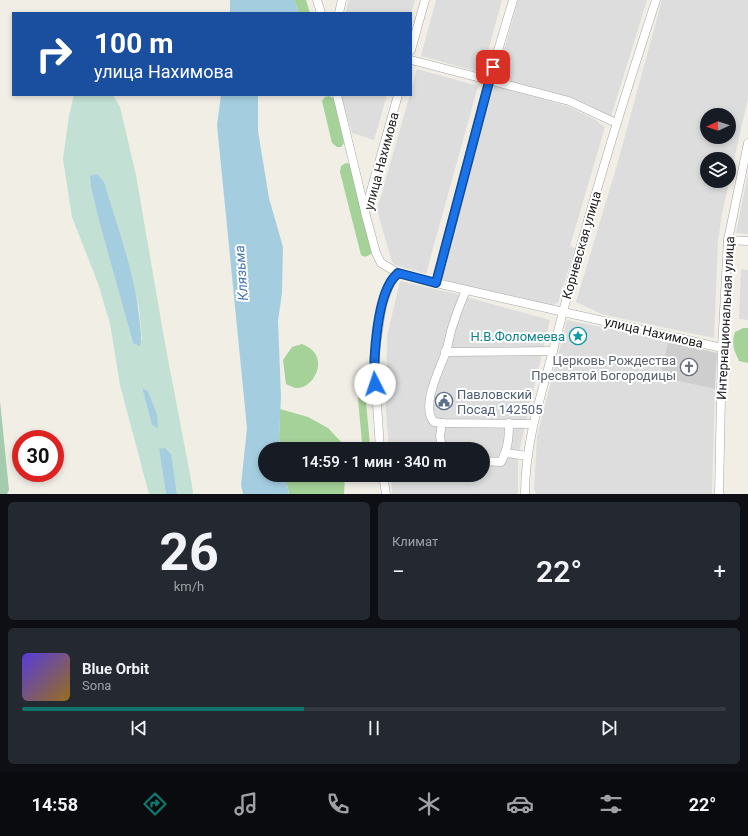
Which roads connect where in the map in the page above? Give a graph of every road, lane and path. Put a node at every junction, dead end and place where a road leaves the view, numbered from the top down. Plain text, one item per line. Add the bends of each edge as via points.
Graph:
1 (318, 0) edge
2 (342, 0) edge
3 (425, 0) edge
4 (513, 0) edge
5 (656, 0) edge
6 (321, 12) edge
7 (339, 12) edge
8 (412, 46) edge
9 (412, 60) edge
10 (489, 81) junction
11 (337, 96) edge
12 (398, 96) edge
13 (616, 123) junction
14 (748, 143) edge
15 (746, 157) edge
16 (366, 212) junction
17 (728, 240) junction
18 (748, 241) edge
19 (398, 273) junction
20 (436, 283) junction
21 (466, 290) junction
22 (563, 311) junction
23 (722, 348) junction
24 (553, 351) junction
25 (445, 352) junction
26 (442, 423) junction
27 (509, 424) junction
28 (533, 424) junction
29 (380, 442) edge
30 (441, 442) edge
31 (506, 453) junction
32 (527, 456) junction
33 (490, 461) edge
34 (384, 482) edge
35 (386, 494) edge
36 (525, 494) edge
37 (720, 494) edge

1 - 6 street
2 - 7 street
3 - 8 street
4 - 10 street
5 - 13 street, Корневская улица
9 - 10 street
10 - 13 street via 569,101
10 - 20 street
11 - 16 street
12 - 16 street, улица Нахимова
13 - 22 street, Корневская улица
14 - 15 street, Интернациональная улица
15 - 17 street, Интернациональная улица
16 - 19 street, улица Нахимова via 381,263
17 - 18 street
17 - 23 street, Интернациональная улица
19 - 20 street, улица Нахимова
19 - 29 street via 390,283 382,305 374,358
20 - 21 street, улица Нахимова
21 - 22 street, улица Нахимова
21 - 25 street
22 - 23 street, улица Нахимова
22 - 24 street, Корневская улица
23 - 37 street, Интернациональная улица
24 - 25 street
24 - 28 street, Корневская улица
25 - 26 street via 429,406 430,418 434,422
26 - 27 street
26 - 30 street
27 - 28 street
27 - 31 street
28 - 32 street, Корневская улица
31 - 32 street
31 - 33 street via 501,462
32 - 36 street, Корневская улица
34 - 35 street

